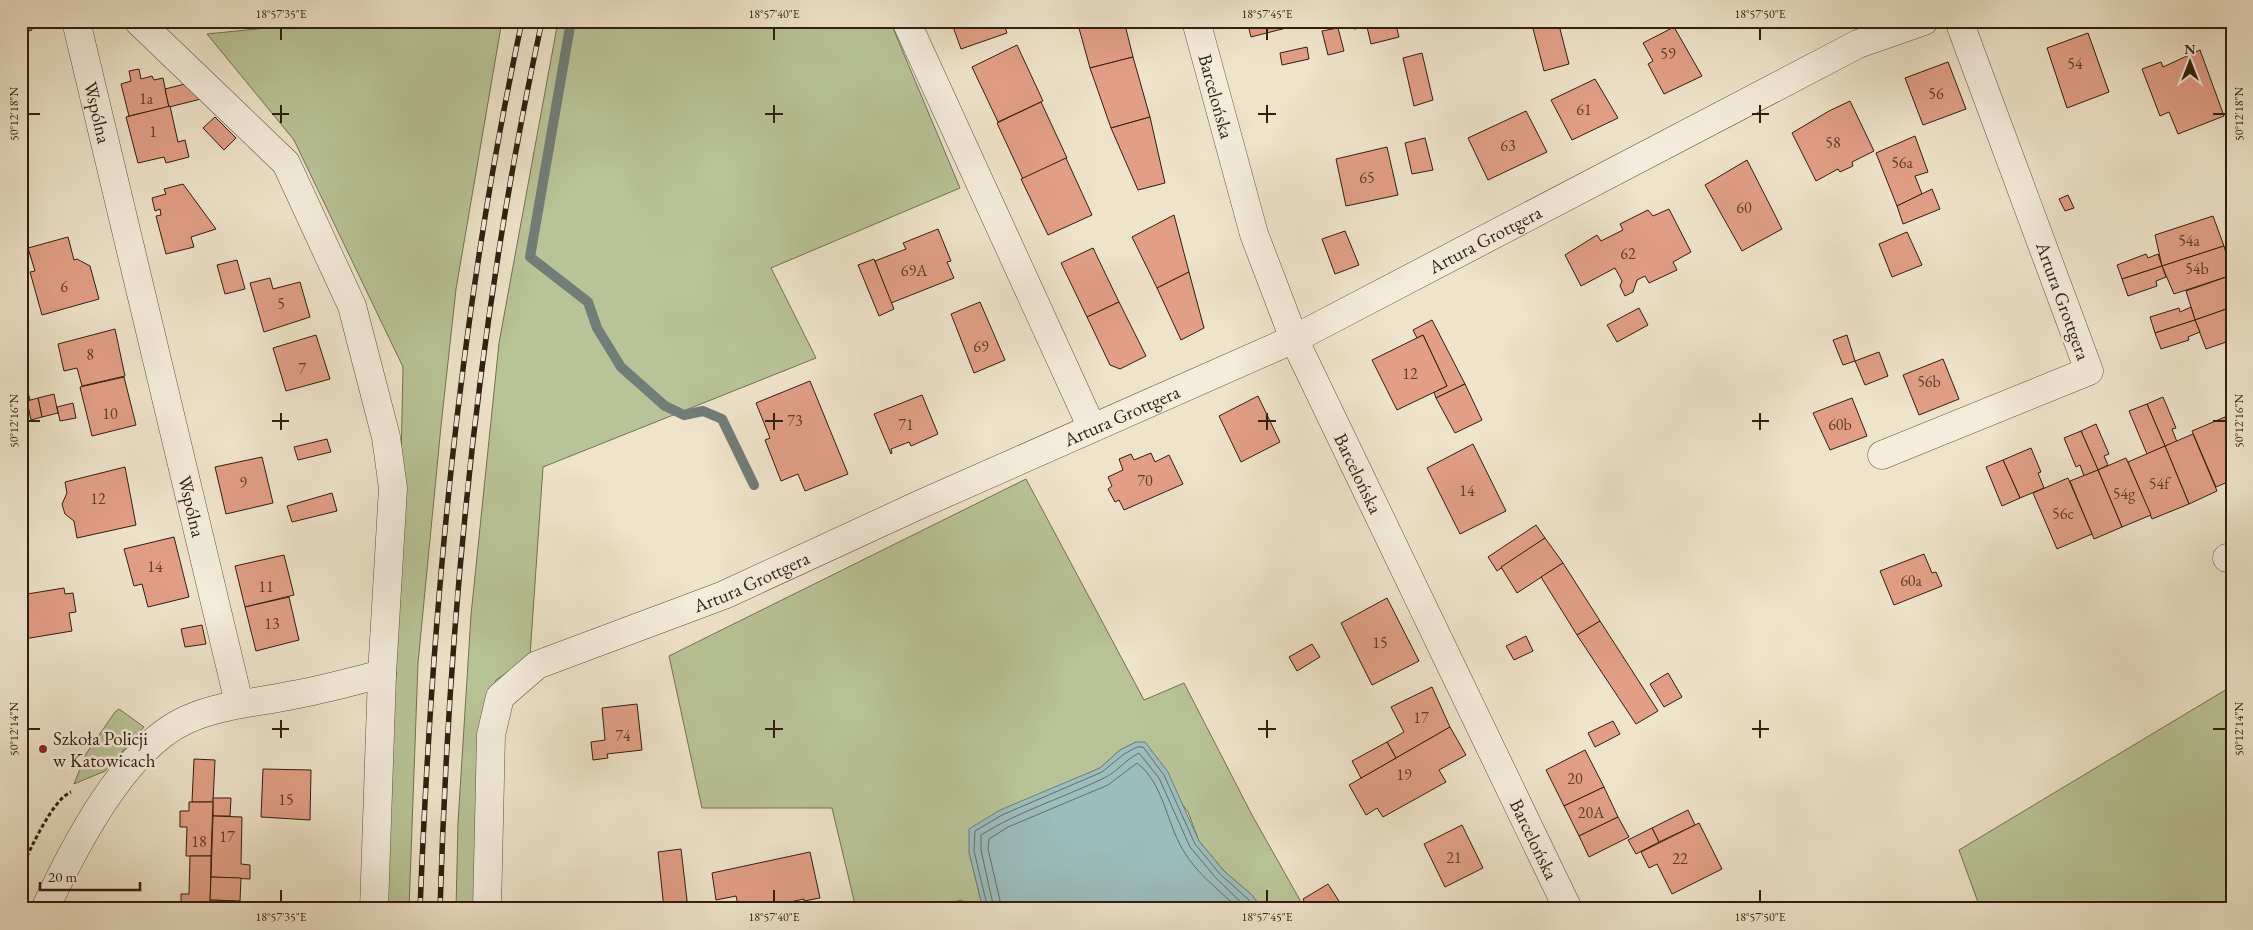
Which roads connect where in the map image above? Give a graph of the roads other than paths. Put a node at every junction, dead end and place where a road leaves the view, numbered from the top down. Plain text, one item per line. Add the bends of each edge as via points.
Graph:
1 (76, 21) edge
2 (138, 21) edge
3 (906, 21) edge
4 (1196, 21) edge
5 (1924, 21) edge
6 (1959, 21) edge
7 (1294, 339) junction
8 (1092, 428) junction
9 (1882, 456) dead end
10 (382, 674) junction
11 (239, 703) junction
12 (44, 909) edge
13 (374, 909) edge
14 (488, 909) edge
15 (1568, 909) edge

1 - 11 street, Wspólna
2 - 10 street via 286,163 352,306 386,437 393,488
3 - 8 street
4 - 7 street, Barcelońska via 1254,234
5 - 7 street, Artura Grottgera via 1858,44
6 - 9 street, Artura Grottgera via 2089,371
7 - 8 street, Artura Grottgera
7 - 15 street, Barcelońska
8 - 14 street, Artura Grottgera via 724,596 537,665 500,697 491,735
10 - 11 street via 293,696
10 - 13 street
11 - 12 street via 184,720 149,745 100,808

